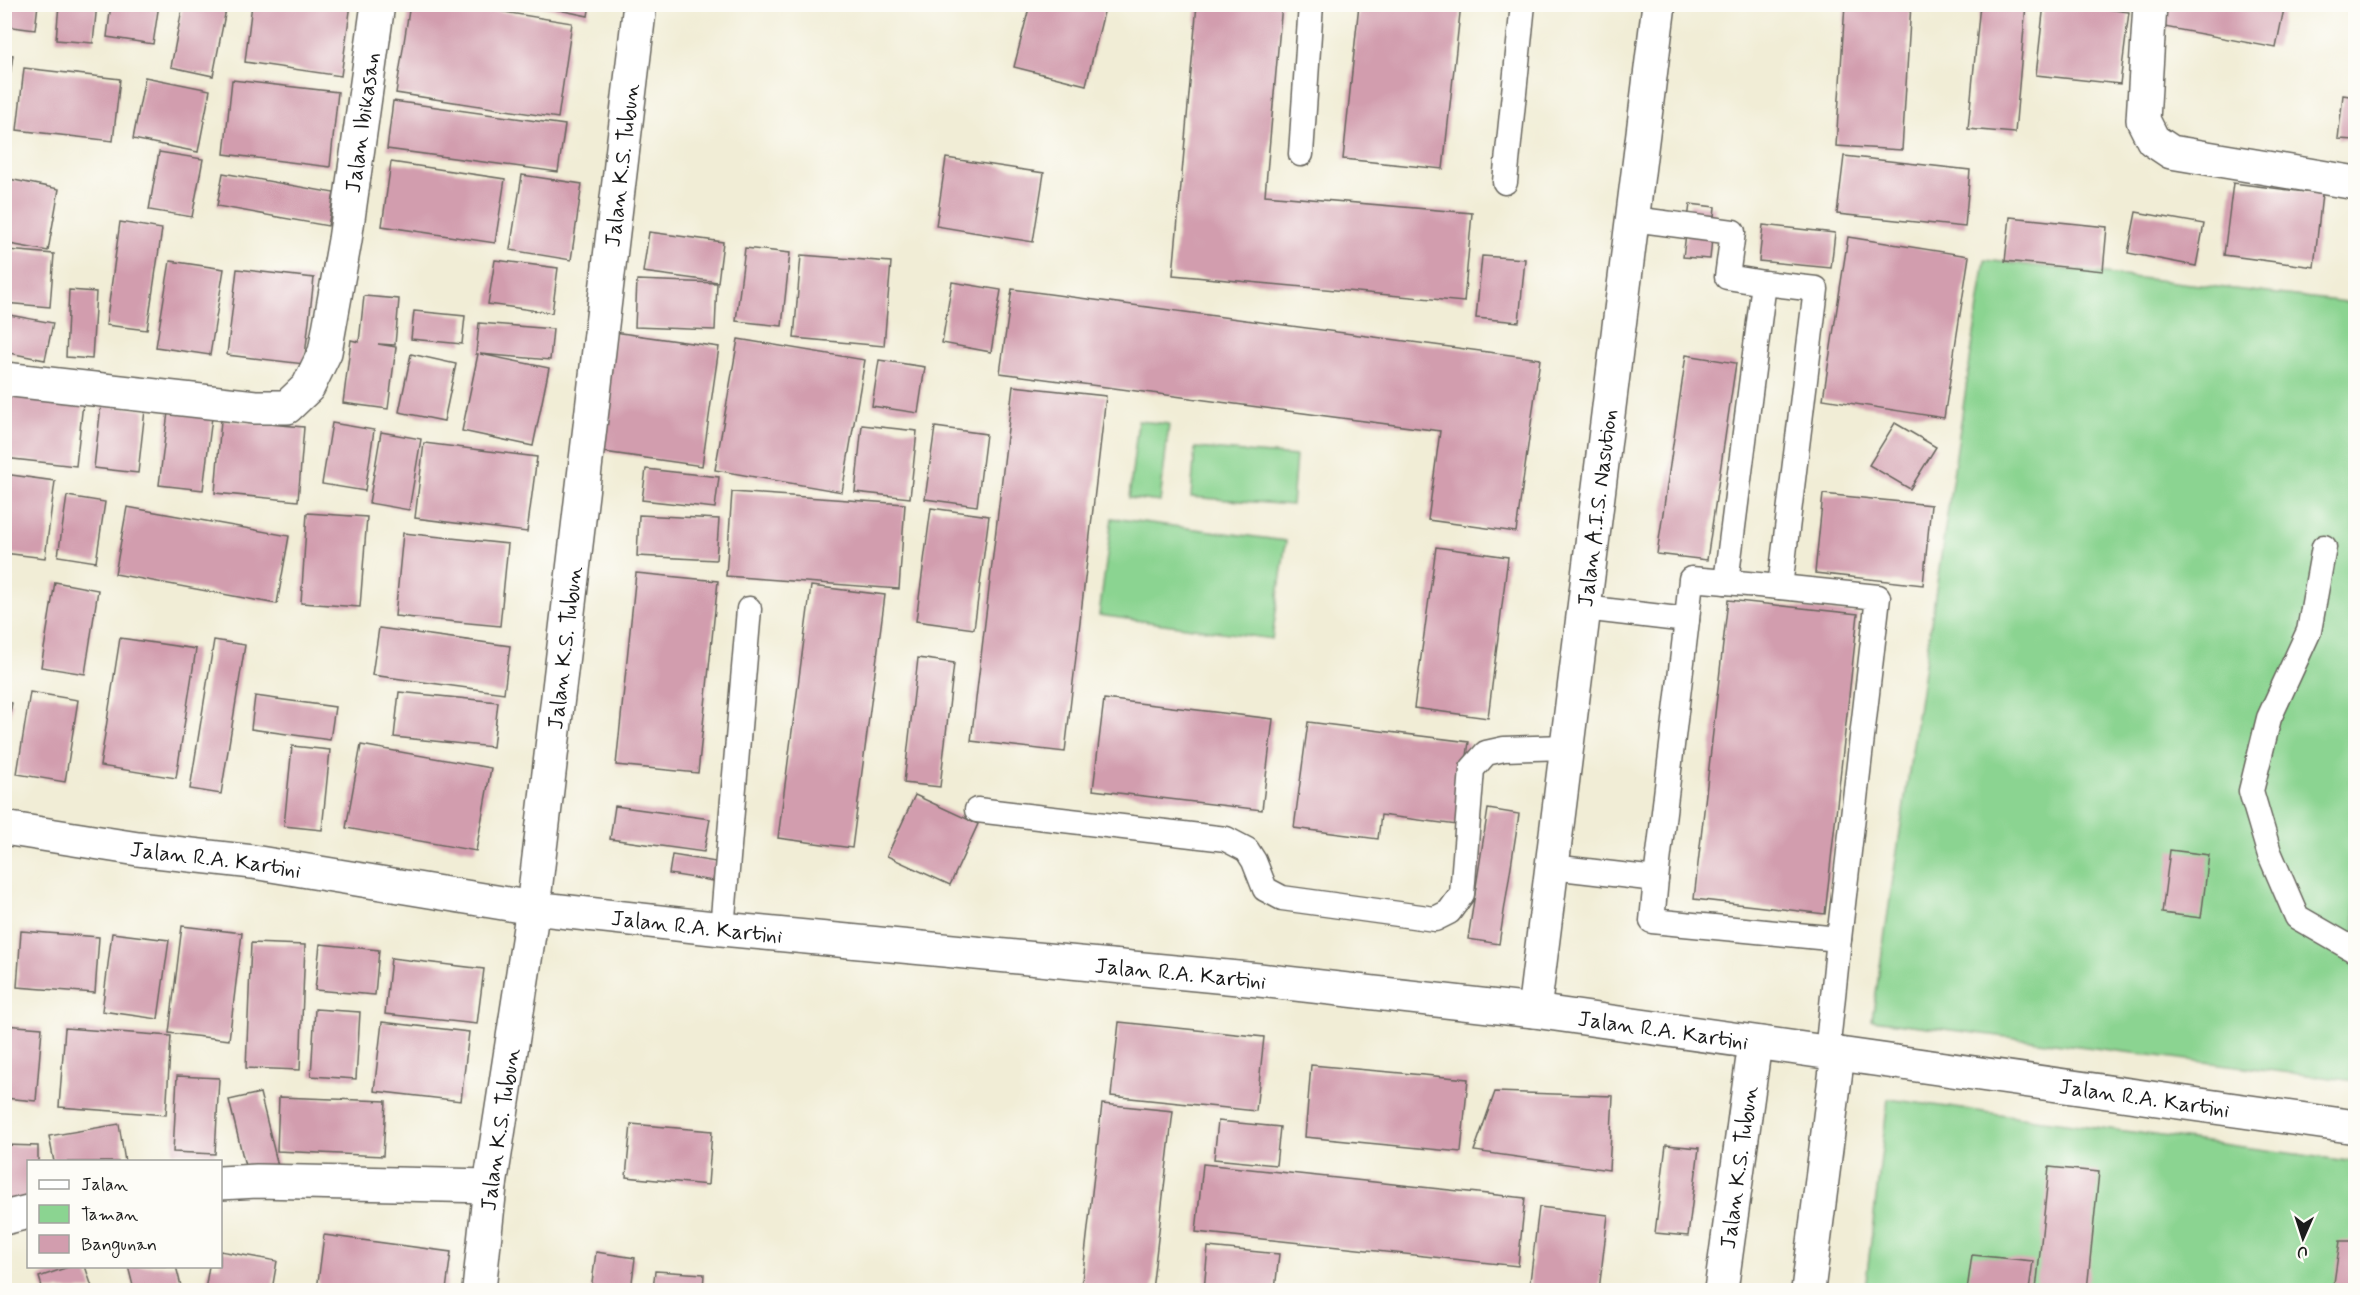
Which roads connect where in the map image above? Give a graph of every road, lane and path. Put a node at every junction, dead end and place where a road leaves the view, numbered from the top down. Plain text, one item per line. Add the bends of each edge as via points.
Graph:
1 (378, 4) edge
2 (640, 4) edge
3 (1311, 4) edge
4 (1523, 4) edge
5 (1659, 4) edge
6 (2150, 4) edge
7 (1301, 154) dead end
8 (1505, 182) dead end
9 (2355, 183) edge
10 (1633, 219) junction
11 (1764, 283) junction
12 (4, 379) edge
13 (2324, 547) dead end
14 (1726, 582) junction
15 (1780, 586) junction
16 (1584, 608) junction
17 (749, 609) dead end
18 (1687, 620) junction
19 (1567, 747) junction
20 (977, 810) dead end
21 (4, 828) edge
22 (1552, 867) junction
23 (1656, 879) junction
24 (533, 908) junction
25 (722, 929) junction
26 (1839, 939) junction
27 (2355, 951) edge
28 (1534, 1011) junction
29 (1755, 1043) junction
30 (1832, 1054) junction
31 (2355, 1127) edge
32 (222, 1183) edge
33 (490, 1186) junction
34 (27, 1212) edge
35 (4, 1218) edge
36 (479, 1290) edge
37 (1721, 1290) edge
38 (1808, 1290) edge

1 - 12 street, Jalan Ibikasan via 325,352 308,387 287,407 255,407
2 - 24 street, Jalan K.S. Tubun
3 - 7 lane
4 - 8 lane
5 - 10 street, Jalan A.I.S. Nasution
6 - 9 street via 2143,120 2153,140 2172,152
10 - 11 lane via 1733,232 1727,277
10 - 16 street, Jalan A.I.S. Nasution
11 - 14 lane
11 - 15 lane via 1816,289
13 - 27 lane via 2309,631 2269,718 2251,791 2269,852 2297,917
14 - 15 lane
14 - 18 lane via 1691,579
15 - 26 lane via 1878,597
16 - 18 lane
16 - 19 street, Jalan A.I.S. Nasution
17 - 25 lane
18 - 23 lane
19 - 20 lane via 1486,753 1472,769 1462,894 1449,912 1435,919 1282,898 1264,889 1247,850 1226,839
19 - 22 street, Jalan A.I.S. Nasution
21 - 24 street, Jalan R.A. Kartini via 253,862
22 - 23 lane
22 - 28 street, Jalan A.I.S. Nasution
23 - 26 lane via 1652,921
24 - 25 street, Jalan R.A. Kartini
24 - 33 street, Jalan K.S. Tubun
25 - 28 street, Jalan R.A. Kartini via 1259,980
26 - 30 lane
28 - 29 street, Jalan R.A. Kartini
29 - 30 street, Jalan R.A. Kartini
29 - 37 street, Jalan K.S. Tubun
30 - 31 street, Jalan R.A. Kartini
30 - 38 street
32 - 33 street
33 - 36 street, Jalan K.S. Tubun
34 - 35 street

